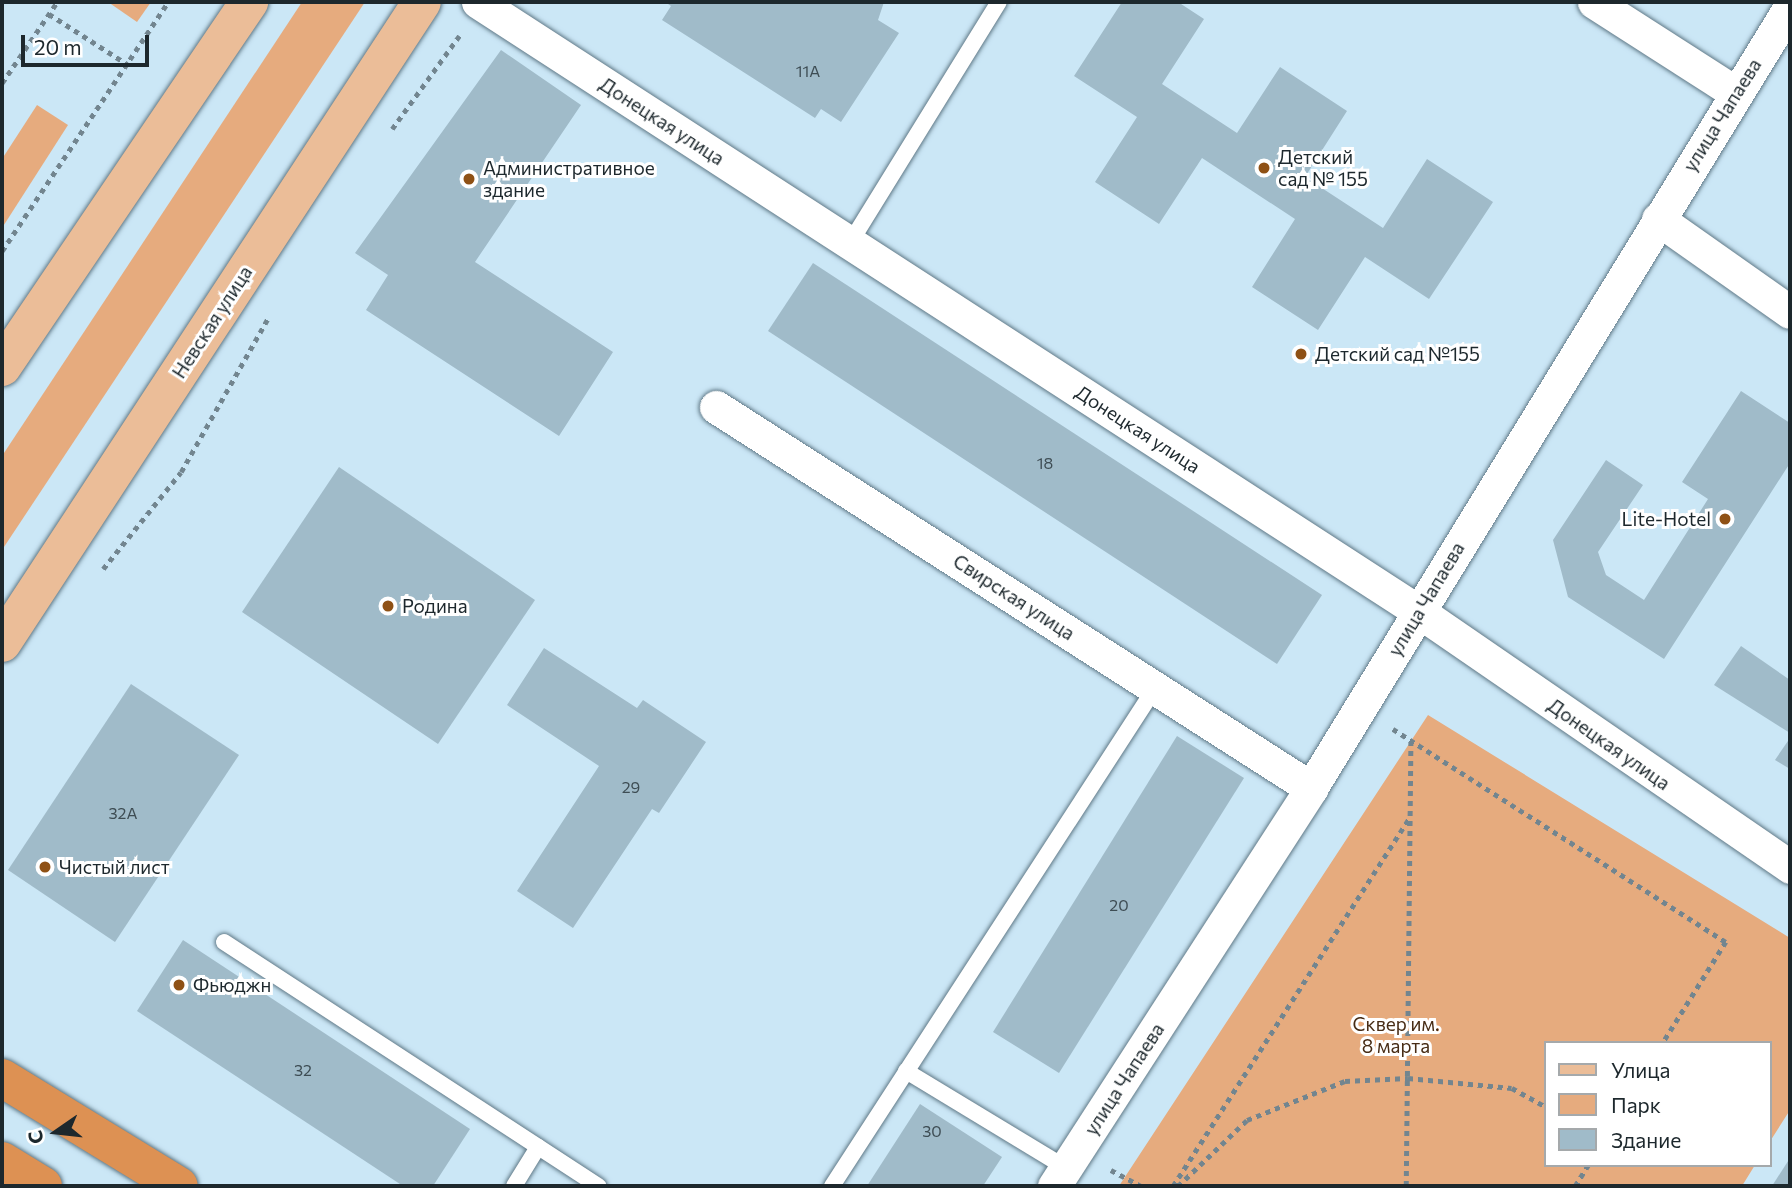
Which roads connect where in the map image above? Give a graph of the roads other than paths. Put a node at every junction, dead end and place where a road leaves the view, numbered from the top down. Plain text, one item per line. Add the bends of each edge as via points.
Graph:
1 (249, 2) edge
2 (422, 2) edge
3 (999, 2) edge
4 (1594, 2) edge
5 (480, 3) edge
6 (1790, 7) edge
7 (1736, 93) junction
8 (1658, 219) junction
9 (850, 243) junction
10 (1790, 312) edge
11 (2, 367) edge
12 (716, 407) dead end
13 (1418, 611) junction
14 (2, 643) edge
15 (1155, 688) junction
16 (1311, 788) junction
17 (1790, 867) edge
18 (224, 942) dead end
19 (906, 1071) junction
20 (2, 1077) edge
21 (538, 1147) junction
22 (2, 1161) edge
23 (1060, 1177) edge
24 (43, 1186) edge
25 (178, 1186) edge
26 (514, 1186) edge
27 (598, 1186) edge
28 (832, 1186) edge

1 - 11 main road
2 - 14 main road, Невская улица
3 - 9 lane
4 - 7 street
5 - 9 street, Донецкая улица
6 - 7 street, улица Чапаева
7 - 8 street, улица Чапаева
8 - 10 street
8 - 13 street, улица Чапаева
9 - 13 street, Донецкая улица
12 - 15 street, Свирская улица
13 - 16 street, улица Чапаева
13 - 17 street, Донецкая улица
15 - 16 street, Свирская улица
15 - 19 lane
16 - 23 street, улица Чапаева
18 - 21 lane
19 - 23 lane
19 - 28 lane
20 - 25 highway
21 - 26 lane
21 - 27 lane
22 - 24 highway

